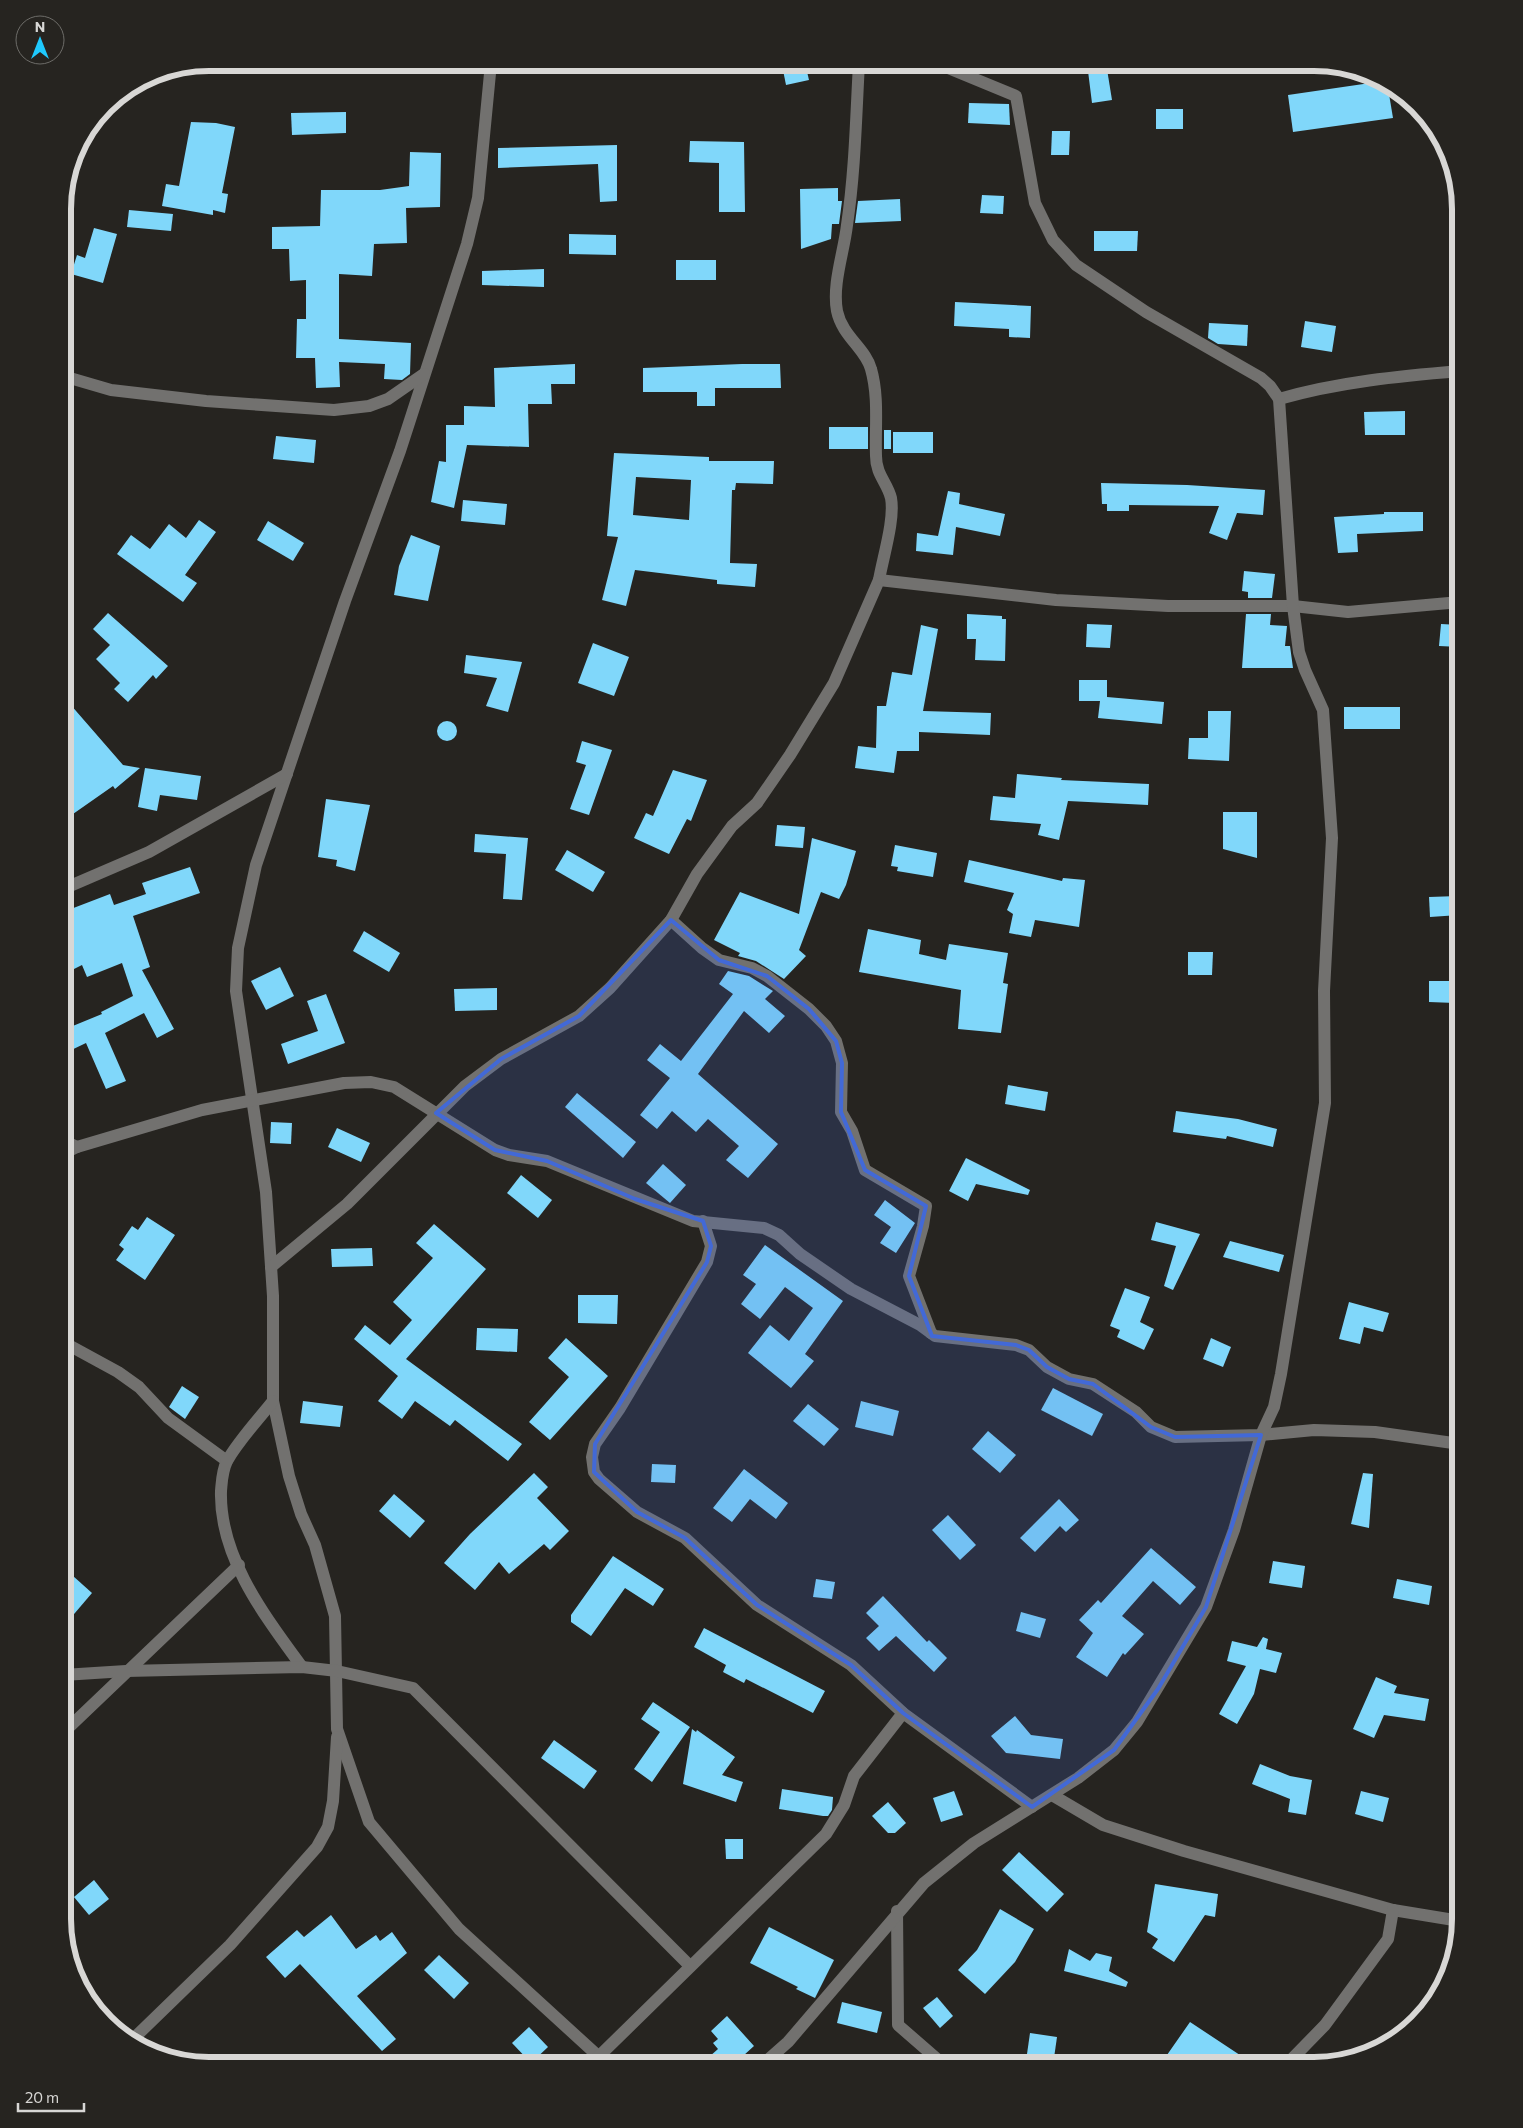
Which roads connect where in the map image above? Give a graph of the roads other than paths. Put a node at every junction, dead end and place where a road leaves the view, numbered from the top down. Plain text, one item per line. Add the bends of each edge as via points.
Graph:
1 (490, 72) edge
2 (859, 72) edge
3 (958, 72) edge
4 (1452, 372) edge
5 (424, 374) junction
6 (72, 379) edge
7 (1279, 400) junction
8 (879, 580) junction
9 (1452, 603) edge
10 (1293, 606) junction
11 (287, 774) junction
12 (72, 886) edge
13 (671, 920) junction
14 (252, 1102) junction
15 (436, 1113) junction
16 (71, 1145) edge
17 (77, 1148) junction
18 (71, 1150) edge
19 (703, 1221) junction
20 (271, 1267) junction
21 (931, 1333) junction
22 (71, 1347) edge
23 (273, 1401) junction
24 (1261, 1435) junction
25 (1452, 1443) edge
26 (227, 1461) junction
27 (239, 1565) junction
28 (302, 1667) junction
29 (126, 1671) junction
30 (337, 1671) junction
31 (71, 1674) edge
32 (904, 1713) junction
33 (71, 1724) edge
34 (337, 1729) junction
35 (1052, 1795) junction
36 (1032, 1807) junction
37 (1393, 1910) junction
38 (897, 1911) junction
39 (1452, 1920) edge
40 (690, 1966) junction
41 (137, 2035) edge
42 (592, 2056) edge
43 (605, 2056) edge
44 (772, 2057) edge
45 (934, 2057) edge
46 (1295, 2057) edge

1 - 5 street via 478,198 467,244
2 - 8 street via 854,164 836,294 838,312 851,341 868,358 875,387 876,458 880,478 888,488 892,510
3 - 7 street via 1016,96 1036,203 1054,240 1076,265 1146,312 1261,378
4 - 7 street via 1397,376 1302,392
5 - 6 street via 388,400 334,410 111,390
5 - 11 street
7 - 10 street
8 - 10 street via 1056,600 1168,606
8 - 13 street via 834,683 790,755 757,803 732,826 697,874
9 - 10 street via 1348,612
10 - 24 street via 1299,652 1323,710 1326,731 1332,838 1324,991 1326,1103 1282,1374 1274,1407
11 - 12 street via 149,852
11 - 14 street via 256,865 238,948 236,991
13 - 15 street via 610,988 579,1016 501,1059
13 - 21 street via 720,960 752,968 768,976 809,1009 836,1041 842,1063 841,1112 852,1131 865,1170 926,1206 909,1276
14 - 15 street via 344,1083 371,1082 394,1087
14 - 17 street via 202,1110
14 - 20 street via 266,1192
15 - 19 street via 495,1150 548,1162 635,1199
15 - 20 street via 347,1204
16 - 17 street
17 - 18 street
19 - 21 street via 764,1228 779,1235 800,1254 851,1289
19 - 32 street via 711,1246 707,1262 595,1444 592,1457 594,1472 637,1512 685,1538 757,1604 851,1665
20 - 23 street
21 - 24 street via 952,1339 1016,1345 1029,1350 1047,1367 1069,1379 1093,1384 1136,1412 1151,1427 1175,1437
22 - 26 street via 139,1387 168,1418
23 - 26 street
23 - 30 street via 289,1476 315,1545 335,1616
24 - 25 street via 1314,1430 1375,1432
24 - 35 street via 1234,1530 1206,1608 1137,1722 1114,1750
26 - 27 street via 222,1474 224,1531
27 - 28 street via 263,1613
27 - 29 street
28 - 29 street
28 - 30 street
29 - 31 street
29 - 33 street
30 - 34 street
30 - 40 street via 413,1688
32 - 36 street
32 - 40 street via 854,1776 844,1805 826,1834
34 - 41 street via 333,1801 328,1827 317,1847 230,1944
34 - 42 street via 369,1822 459,1929
35 - 36 street
35 - 37 street via 1103,1825
36 - 38 street via 950,1860
37 - 39 street
37 - 46 street via 1388,1939 1325,2025
38 - 44 street via 788,2042
38 - 45 street via 898,2025
40 - 43 street

